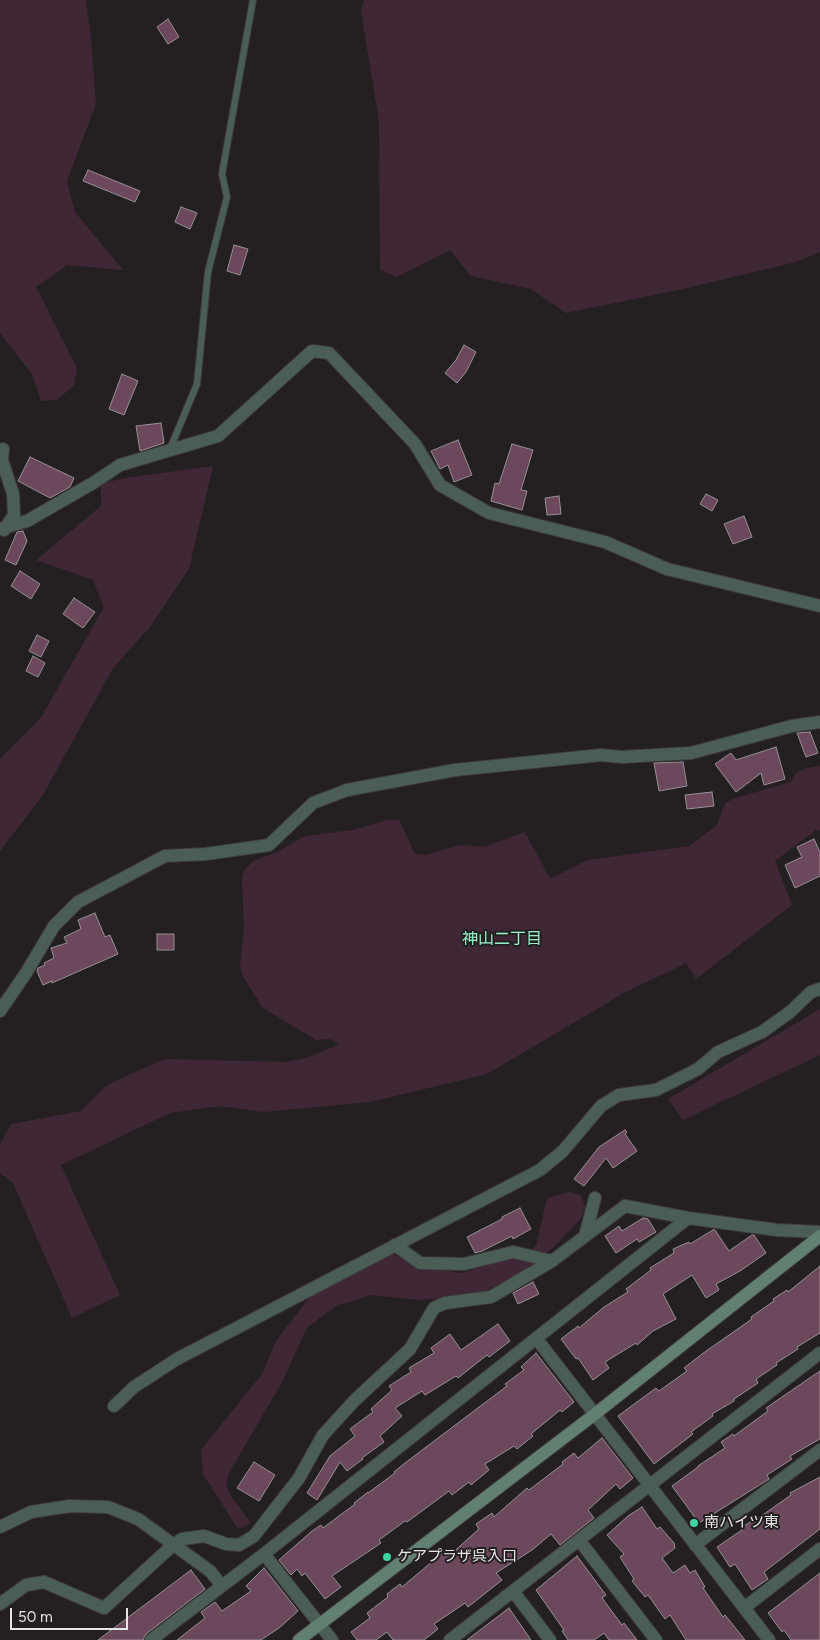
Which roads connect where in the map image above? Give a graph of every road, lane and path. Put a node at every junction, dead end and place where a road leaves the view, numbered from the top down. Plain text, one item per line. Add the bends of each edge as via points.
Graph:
1 (253, 0) edge
2 (3, 449) dead end
3 (170, 451) junction
4 (2, 531) edge
5 (820, 606) edge
6 (820, 722) edge
7 (820, 989) edge
8 (0, 1011) edge
9 (595, 1198) dead end
10 (688, 1218) junction
11 (820, 1234) edge
12 (585, 1236) junction
13 (395, 1245) junction
14 (552, 1261) junction
15 (536, 1338) junction
16 (820, 1353) edge
17 (114, 1406) dead end
18 (595, 1414) junction
19 (820, 1450) edge
20 (649, 1486) junction
21 (0, 1527) edge
22 (579, 1540) junction
23 (173, 1545) junction
24 (695, 1545) junction
25 (820, 1549) edge
26 (264, 1554) junction
27 (222, 1586) junction
28 (513, 1591) junction
29 (0, 1604) edge
30 (744, 1608) junction
31 (319, 1624) junction
32 (151, 1640) edge
33 (299, 1640) edge
34 (332, 1640) edge
35 (450, 1640) edge
36 (550, 1640) edge
37 (656, 1640) edge
38 (769, 1640) edge

1 - 3 lane via 222,174 227,198 208,272 197,384
2 - 4 street via 2,460 13,494 14,515
3 - 4 street via 120,465 27,521
3 - 5 street via 218,436 312,351 330,353 416,444 440,485 489,513 605,542 667,569
6 - 8 street via 792,726 691,753 602,755 455,770 347,790 313,803 269,845 165,856 78,902 54,926
7 - 13 street via 762,1032 718,1052 698,1070 656,1090 619,1095 601,1106 563,1151 540,1170
9 - 12 street
10 - 11 street
10 - 12 street via 625,1206
10 - 15 street
11 - 18 street
12 - 14 street
13 - 14 street via 420,1263 464,1264 513,1252
13 - 17 street via 177,1359 134,1387
14 - 23 street via 491,1297 444,1303 434,1308 410,1349 323,1435 299,1478 254,1536 239,1545 204,1536 182,1539
15 - 18 street
15 - 26 street
16 - 20 street
18 - 20 street
18 - 31 street
19 - 24 street
20 - 22 street
20 - 24 street
21 - 23 street via 31,1512 70,1506 108,1507 138,1519
22 - 28 street
22 - 37 street
23 - 27 street via 210,1571
23 - 29 street via 104,1608 44,1582 26,1585
24 - 30 street
25 - 30 street
26 - 27 street
26 - 31 street
27 - 32 street
28 - 35 street
28 - 36 street
30 - 38 street
31 - 33 street
31 - 34 street

